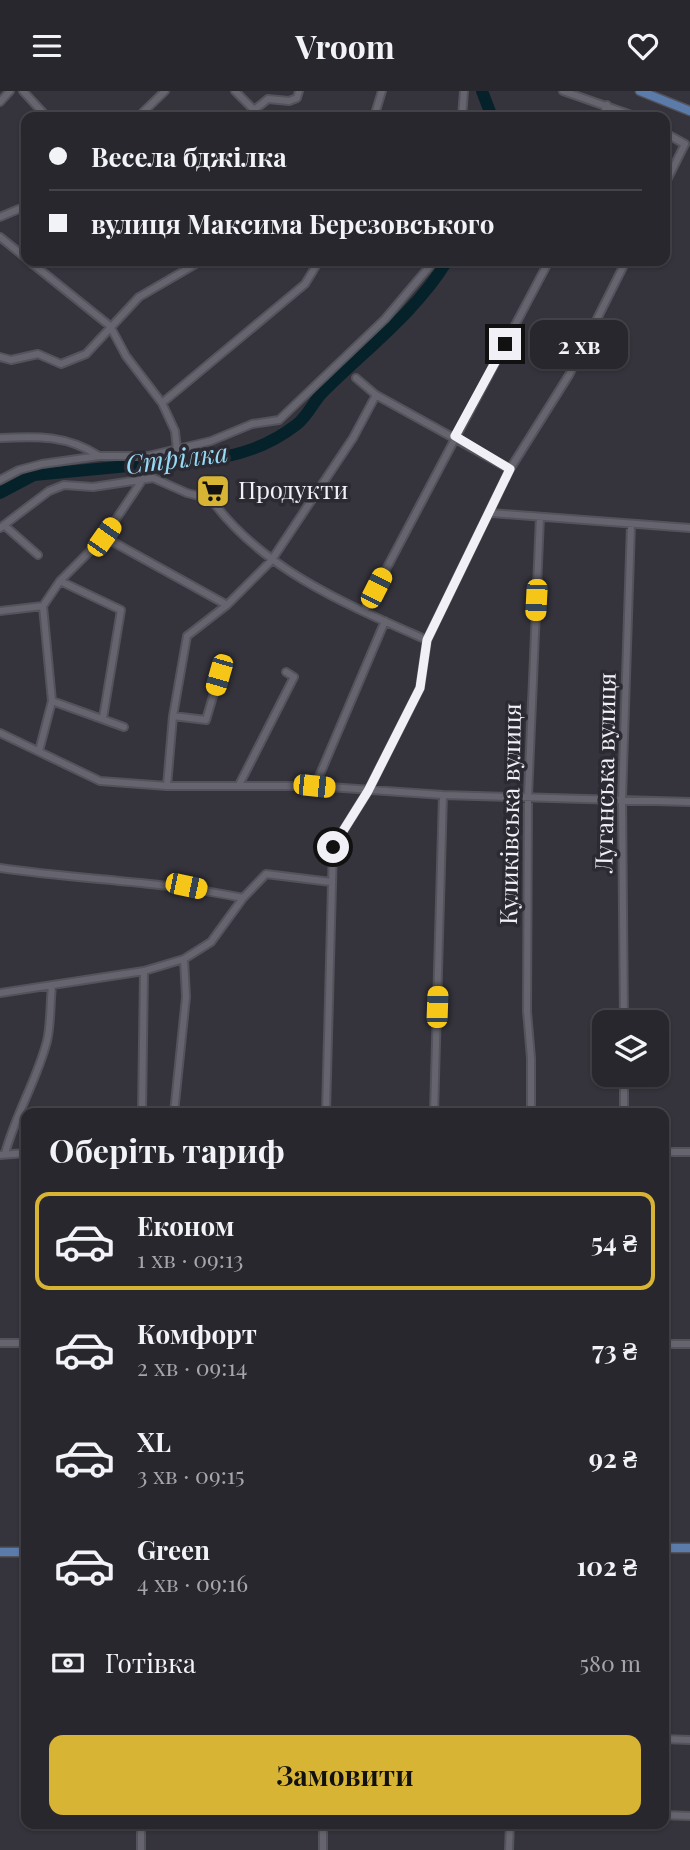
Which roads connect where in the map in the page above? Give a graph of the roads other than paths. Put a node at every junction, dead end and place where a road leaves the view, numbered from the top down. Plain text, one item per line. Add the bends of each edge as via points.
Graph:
1 (10, 91) edge
2 (23, 91) edge
3 (165, 91) edge
4 (235, 91) edge
5 (299, 91) edge
6 (382, 91) edge
7 (464, 91) edge
8 (562, 91) edge
9 (640, 91) edge
10 (0, 102) edge
11 (607, 105) junction
12 (690, 111) edge
13 (42, 112) edge
14 (143, 112) edge
15 (253, 112) edge
16 (257, 112) edge
17 (376, 112) edge
18 (462, 112) edge
19 (604, 112) edge
20 (625, 112) edge
21 (670, 136) edge
22 (670, 174) edge
23 (21, 208) edge
24 (0, 217) edge
25 (0, 237) edge
26 (21, 254) edge
27 (35, 266) edge
28 (191, 266) edge
29 (316, 266) edge
30 (430, 266) edge
31 (546, 266) edge
32 (624, 266) edge
33 (110, 326) junction
34 (0, 357) edge
35 (356, 378) dead end
36 (376, 395) junction
37 (162, 403) junction
38 (455, 436) junction
39 (0, 438) edge
40 (177, 449) junction
41 (99, 456) junction
42 (510, 469) junction
43 (143, 479) junction
44 (0, 480) edge
45 (491, 513) junction
46 (540, 517) junction
47 (631, 525) junction
48 (3, 527) edge
49 (690, 528) edge
50 (104, 537) junction
51 (38, 555) dead end
52 (271, 561) junction
53 (60, 581) junction
54 (227, 605) junction
55 (43, 606) junction
56 (0, 611) edge
57 (364, 611) junction
58 (385, 621) junction
59 (427, 640) junction
60 (286, 672) dead end
61 (219, 675) dead end
62 (52, 701) junction
63 (173, 716) junction
64 (103, 718) junction
65 (124, 727) dead end
66 (0, 733) edge
67 (40, 751) junction
68 (239, 785) junction
69 (167, 786) junction
70 (314, 786) junction
71 (368, 791) junction
72 (443, 795) junction
73 (528, 796) junction
74 (622, 798) junction
75 (690, 802) edge
76 (0, 868) edge
77 (331, 882) junction
78 (243, 898) junction
79 (184, 959) junction
80 (145, 971) junction
81 (52, 986) junction
82 (0, 993) edge
83 (624, 1010) edge
84 (624, 1087) edge
85 (21, 1108) edge
86 (142, 1108) edge
87 (175, 1108) edge
88 (326, 1108) edge
89 (434, 1108) edge
90 (531, 1108) edge
91 (624, 1108) edge
92 (21, 1109) edge
93 (669, 1151) edge
94 (690, 1152) edge
95 (21, 1153) edge
96 (3, 1154) edge
97 (0, 1343) edge
98 (21, 1343) edge
99 (669, 1344) edge
100 (690, 1344) edge
101 (669, 1548) edge
102 (690, 1548) edge
103 (0, 1552) edge
104 (21, 1552) edge
105 (669, 1739) edge
106 (690, 1740) edge
107 (669, 1815) edge
108 (690, 1816) edge
109 (141, 1829) edge
110 (323, 1829) edge
111 (510, 1829) edge
112 (141, 1850) edge
113 (323, 1850) edge
114 (509, 1850) edge

1 - 10 street
2 - 13 street
3 - 14 street
4 - 15 street
5 - 16 street via 297,98 289,101 268,99
6 - 17 street
7 - 18 street
8 - 11 street
9 - 12 main road
11 - 19 street
11 - 20 street
21 - 22 street via 685,144
23 - 24 street
25 - 26 street
27 - 33 street
28 - 33 street via 139,297
29 - 37 street via 305,284
30 - 40 street via 385,320 279,420 252,424
31 - 38 street
32 - 42 street via 569,375
33 - 34 street via 86,353 61,364 38,354 11,360
33 - 37 street
35 - 36 street
36 - 38 street
36 - 52 street via 353,438
37 - 40 street via 175,431
38 - 42 street
38 - 57 street
39 - 41 street via 51,436
40 - 41 street via 148,456
41 - 44 street via 30,467
42 - 45 street
43 - 48 street via 93,487 64,485 49,491
43 - 50 street
43 - 52 street via 153,478 211,499
45 - 46 street
45 - 59 street
46 - 47 street
46 - 73 street, Куликівська вулиця
47 - 49 street
47 - 74 street, Луганська вулиця
48 - 51 street
50 - 53 street
50 - 54 street
52 - 54 street
52 - 57 street
53 - 55 street
53 - 64 street via 121,610
54 - 63 street via 187,636
55 - 56 street
55 - 62 street
57 - 58 street
58 - 59 street
58 - 70 street
59 - 71 street via 420,688
60 - 68 street via 295,677
61 - 63 street via 206,720
62 - 64 street
62 - 67 street
63 - 69 street
64 - 65 street
66 - 67 street
67 - 69 street via 100,781
68 - 69 street
68 - 70 street
70 - 71 street
71 - 72 street
71 - 77 street via 333,847
72 - 73 street
72 - 89 street
73 - 74 street
73 - 90 street, Куликівська вулиця
74 - 75 street
74 - 83 street, Луганська вулиця
76 - 78 street via 186,886
77 - 78 street via 266,874
77 - 88 street
78 - 79 street via 211,942
79 - 80 street
79 - 87 street via 186,997
80 - 81 street
80 - 86 street
81 - 82 street
81 - 85 street via 47,1039
84 - 91 street
92 - 96 street
93 - 94 street
95 - 96 street
97 - 98 street
99 - 100 street
101 - 102 main road
103 - 104 main road
105 - 106 street
107 - 108 street
109 - 112 street
110 - 113 street
111 - 114 street

